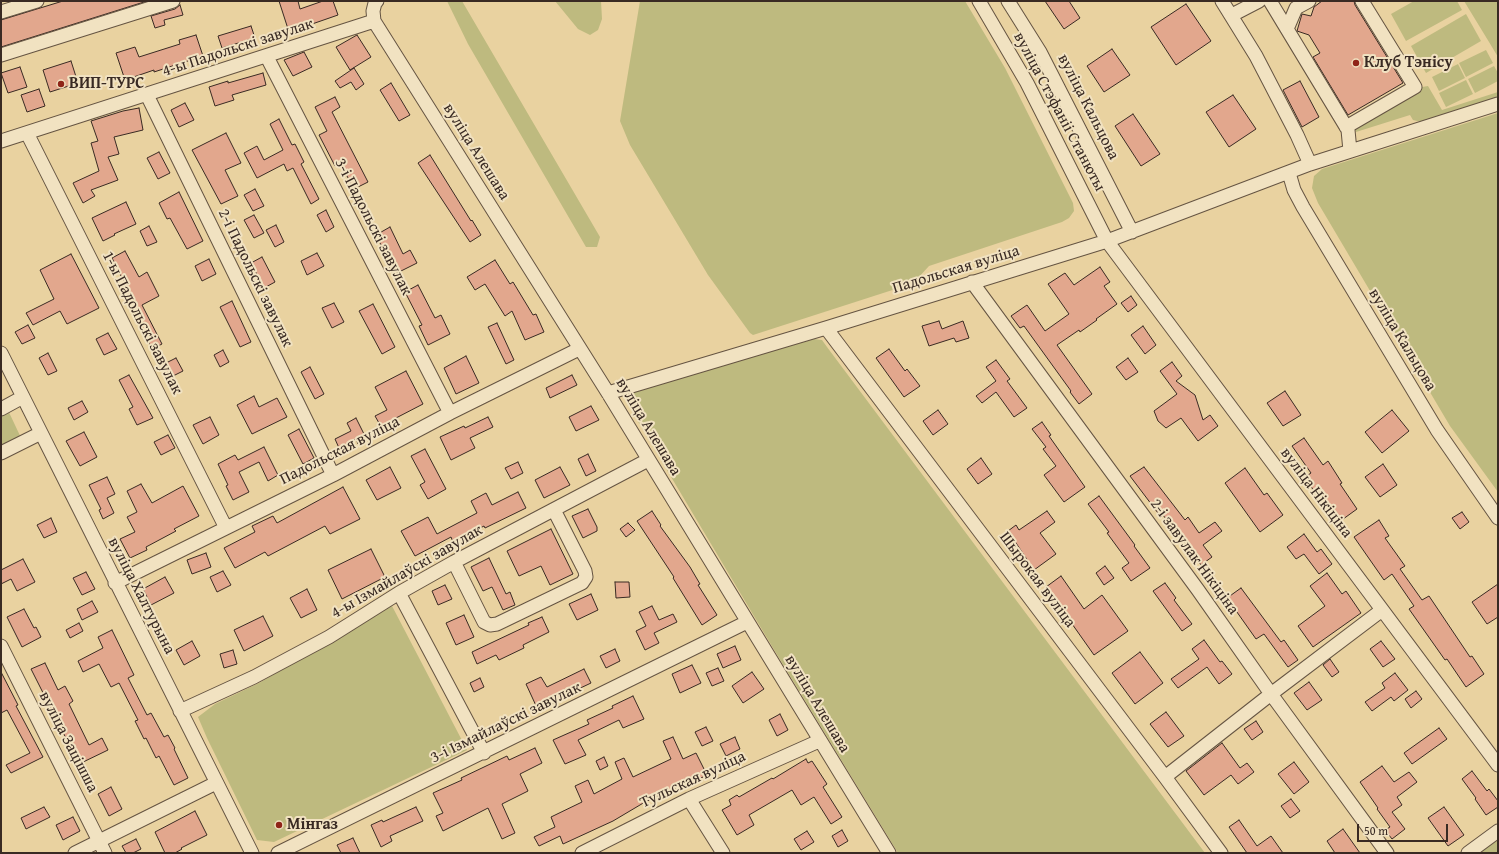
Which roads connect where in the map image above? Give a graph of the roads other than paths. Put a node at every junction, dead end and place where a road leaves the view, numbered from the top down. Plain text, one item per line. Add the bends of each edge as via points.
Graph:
1 (37, 1) edge
2 (172, 1) edge
3 (377, 1) edge
4 (979, 1) edge
5 (1008, 1) edge
6 (1222, 1) edge
7 (1259, 1) edge
8 (1270, 1) edge
9 (1309, 1) edge
10 (1362, 1) edge
11 (1, 12) edge
12 (1232, 15) junction
13 (374, 21) junction
14 (1287, 29) junction
15 (1, 55) edge
16 (267, 57) junction
17 (147, 95) junction
18 (1498, 104) edge
19 (1346, 127) junction
20 (27, 133) junction
21 (1, 141) edge
22 (1350, 151) junction
23 (1310, 164) junction
24 (1289, 172) junction
25 (1132, 232) junction
26 (1107, 241) junction
27 (972, 282) junction
28 (826, 328) junction
29 (579, 349) junction
30 (1, 353) edge
31 (608, 393) junction
32 (23, 397) junction
33 (1, 409) edge
34 (450, 413) junction
35 (41, 432) junction
36 (1, 453) edge
37 (648, 460) junction
38 (333, 475) junction
39 (554, 510) junction
40 (1498, 518) edge
41 (226, 528) junction
42 (454, 562) junction
43 (115, 583) junction
44 (399, 593) junction
45 (1382, 610) junction
46 (747, 622) junction
47 (1, 646) edge
48 (1271, 694) junction
49 (180, 711) junction
50 (819, 741) junction
51 (484, 753) junction
52 (1498, 765) edge
53 (1165, 777) junction
54 (216, 783) junction
55 (689, 799) junction
56 (1498, 831) edge
57 (98, 841) junction
58 (75, 853) edge
59 (105, 853) edge
60 (252, 853) edge
61 (278, 853) edge
62 (582, 853) edge
63 (723, 853) edge
64 (889, 853) edge
65 (1221, 853) edge
66 (1387, 853) edge
67 (1468, 853) edge

1 - 11 street
2 - 15 street
3 - 13 street via 373,10
4 - 26 street, вуліца Стэфаніі Станюты via 1027,83
5 - 25 street, вуліца Кальцова via 1040,52
6 - 12 street
7 - 12 street
8 - 14 street
9 - 14 street via 1296,8
10 - 19 street via 1415,87
12 - 23 street via 1298,135
13 - 16 street, 4-ы Падольскі завулак
13 - 29 street, вуліца Алешава
14 - 19 street
16 - 17 street, 4-ы Падольскі завулак
16 - 34 street, 3-і Падольскі завулак
17 - 20 street, 4-ы Падольскі завулак
17 - 38 street, 2-і Падольскі завулак
18 - 22 street, Падольская вуліца
19 - 22 street
20 - 21 street, 4-ы Падольскі завулак
20 - 41 street, 1-ы Падольскі завулак
22 - 23 street, Падольская вуліца
23 - 24 street, Падольская вуліца
24 - 25 street, Падольская вуліца
24 - 40 street, вуліца Кальцова via 1302,207 1437,430
25 - 26 street, Падольская вуліца
26 - 27 street, Падольская вуліца
26 - 45 street, вуліца Нікіціна
27 - 28 street, Падольская вуліца
27 - 48 street, 2-і завулак Нікіціна via 1198,590
28 - 31 street, Падольская вуліца
28 - 53 street, Шырокая вуліца
29 - 31 street, вуліца Алешава
29 - 34 street, Падольская вуліца
30 - 32 street, вуліца Халтурына
31 - 37 street, вуліца Алешава
32 - 33 street
32 - 35 street, вуліца Халтурына
34 - 38 street, Падольская вуліца
35 - 36 street
35 - 43 street, вуліца Халтурына
37 - 39 street, 4-ы Ізмайлаўскі завулак
37 - 46 street, вуліца Алешава
38 - 41 street, Падольская вуліца
39 - 42 street, 4-ы Ізмайлаўскі завулак
39 - 42 street via 586,571 582,583 490,625 484,622
41 - 43 street, Падольская вуліца
42 - 44 street, 4-ы Ізмайлаўскі завулак
43 - 49 street, вуліца Халтурына
44 - 49 street, 4-ы Ізмайлаўскі завулак via 329,637 254,677
44 - 51 street
45 - 48 street
45 - 52 street, вуліца Нікіціна
46 - 50 street, вуліца Алешава
46 - 51 street, 3-і Ізмайлаўскі завулак
47 - 57 street, вуліца Зацішша
48 - 53 street
48 - 66 street, 2-і завулак Нікіціна
49 - 54 street, вуліца Халтурына
50 - 55 street, Тульская вуліца
50 - 64 street, вуліца Алешава
51 - 61 street, 3-і Ізмайлаўскі завулак
53 - 65 street, Шырокая вуліца
54 - 57 street
54 - 60 street, вуліца Халтурына
55 - 62 street, Тульская вуліца
55 - 63 street
56 - 67 street
57 - 58 street
57 - 59 street, вуліца Зацішша

